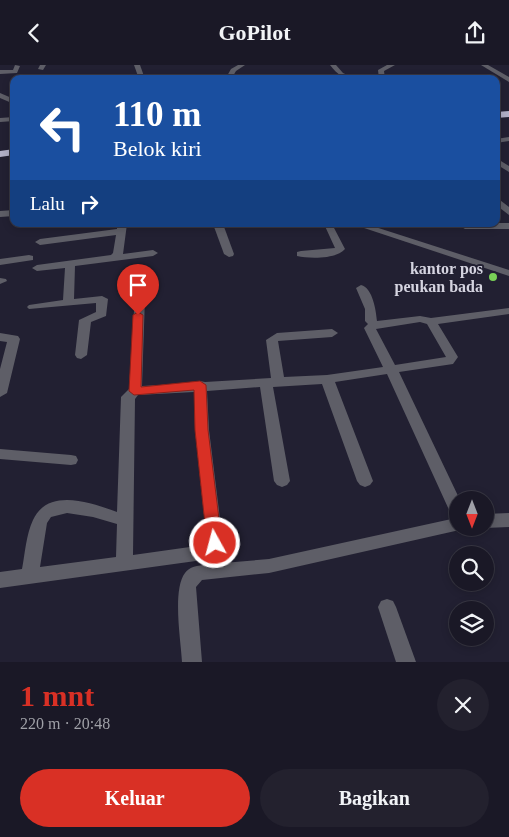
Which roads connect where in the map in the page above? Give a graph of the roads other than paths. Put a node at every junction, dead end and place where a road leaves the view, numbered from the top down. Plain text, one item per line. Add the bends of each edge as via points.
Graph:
1 (242, 65) edge
2 (333, 65) edge
3 (392, 65) edge
4 (484, 65) edge
5 (17, 66) edge
6 (0, 72) edge
7 (499, 74) junction
8 (509, 74) edge
9 (230, 75) edge
10 (343, 75) edge
11 (382, 75) edge
12 (509, 81) edge
13 (122, 227) edge
14 (219, 227) edge
15 (329, 227) edge
16 (366, 227) edge
17 (40, 241) dead end
18 (153, 253) dead end
19 (229, 254) dead end
20 (301, 254) dead end
21 (29, 258) dead end
22 (114, 258) junction
23 (0, 262) edge
24 (70, 264) junction
25 (37, 268) dead end
26 (509, 273) edge
27 (362, 287) dead end
28 (139, 297) dead end
29 (68, 303) junction
30 (33, 307) dead end
31 (509, 311) edge
32 (431, 321) junction
33 (374, 325) junction
34 (332, 333) dead end
35 (0, 337) edge
36 (81, 355) dead end
37 (391, 369) junction
38 (327, 379) junction
39 (272, 382) junction
40 (200, 385) junction
41 (134, 391) junction
42 (0, 393) edge
43 (0, 454) edge
44 (71, 460) dead end
45 (282, 481) dead end
46 (365, 481) dead end
47 (449, 493) edge
48 (509, 520) edge
49 (126, 521) junction
50 (494, 521) edge
51 (449, 526) edge
52 (207, 552) junction
53 (124, 564) junction
54 (218, 570) junction
55 (30, 575) junction
56 (0, 580) edge
57 (387, 607) dead end
58 (192, 662) edge
59 (406, 662) edge

1 - 9 street
2 - 10 street
3 - 11 street via 381,70
4 - 7 street
5 - 6 street via 15,71
7 - 8 street
7 - 12 street
13 - 17 street
13 - 22 street via 118,254
14 - 19 street
15 - 20 street via 340,249
16 - 26 street
18 - 22 street
21 - 23 street
22 - 24 street
24 - 25 street
24 - 29 street
27 - 33 street
28 - 41 street
29 - 30 street
29 - 36 street via 102,299 102,314 85,320
31 - 32 street
32 - 33 street via 420,319
32 - 37 street via 452,360
33 - 37 street via 370,328
34 - 39 street via 272,340
35 - 42 street via 14,339
37 - 38 street
37 - 47 street
38 - 39 street
38 - 46 street
39 - 40 street
39 - 45 street
40 - 41 street
40 - 52 street via 215,543
41 - 49 street via 128,397
43 - 44 street
48 - 50 street
49 - 53 street
49 - 55 street via 76,506 51,509 40,520
51 - 54 street via 269,566
52 - 53 street
52 - 54 street
53 - 55 street
54 - 58 street via 198,573 187,587
55 - 56 street
57 - 59 street

